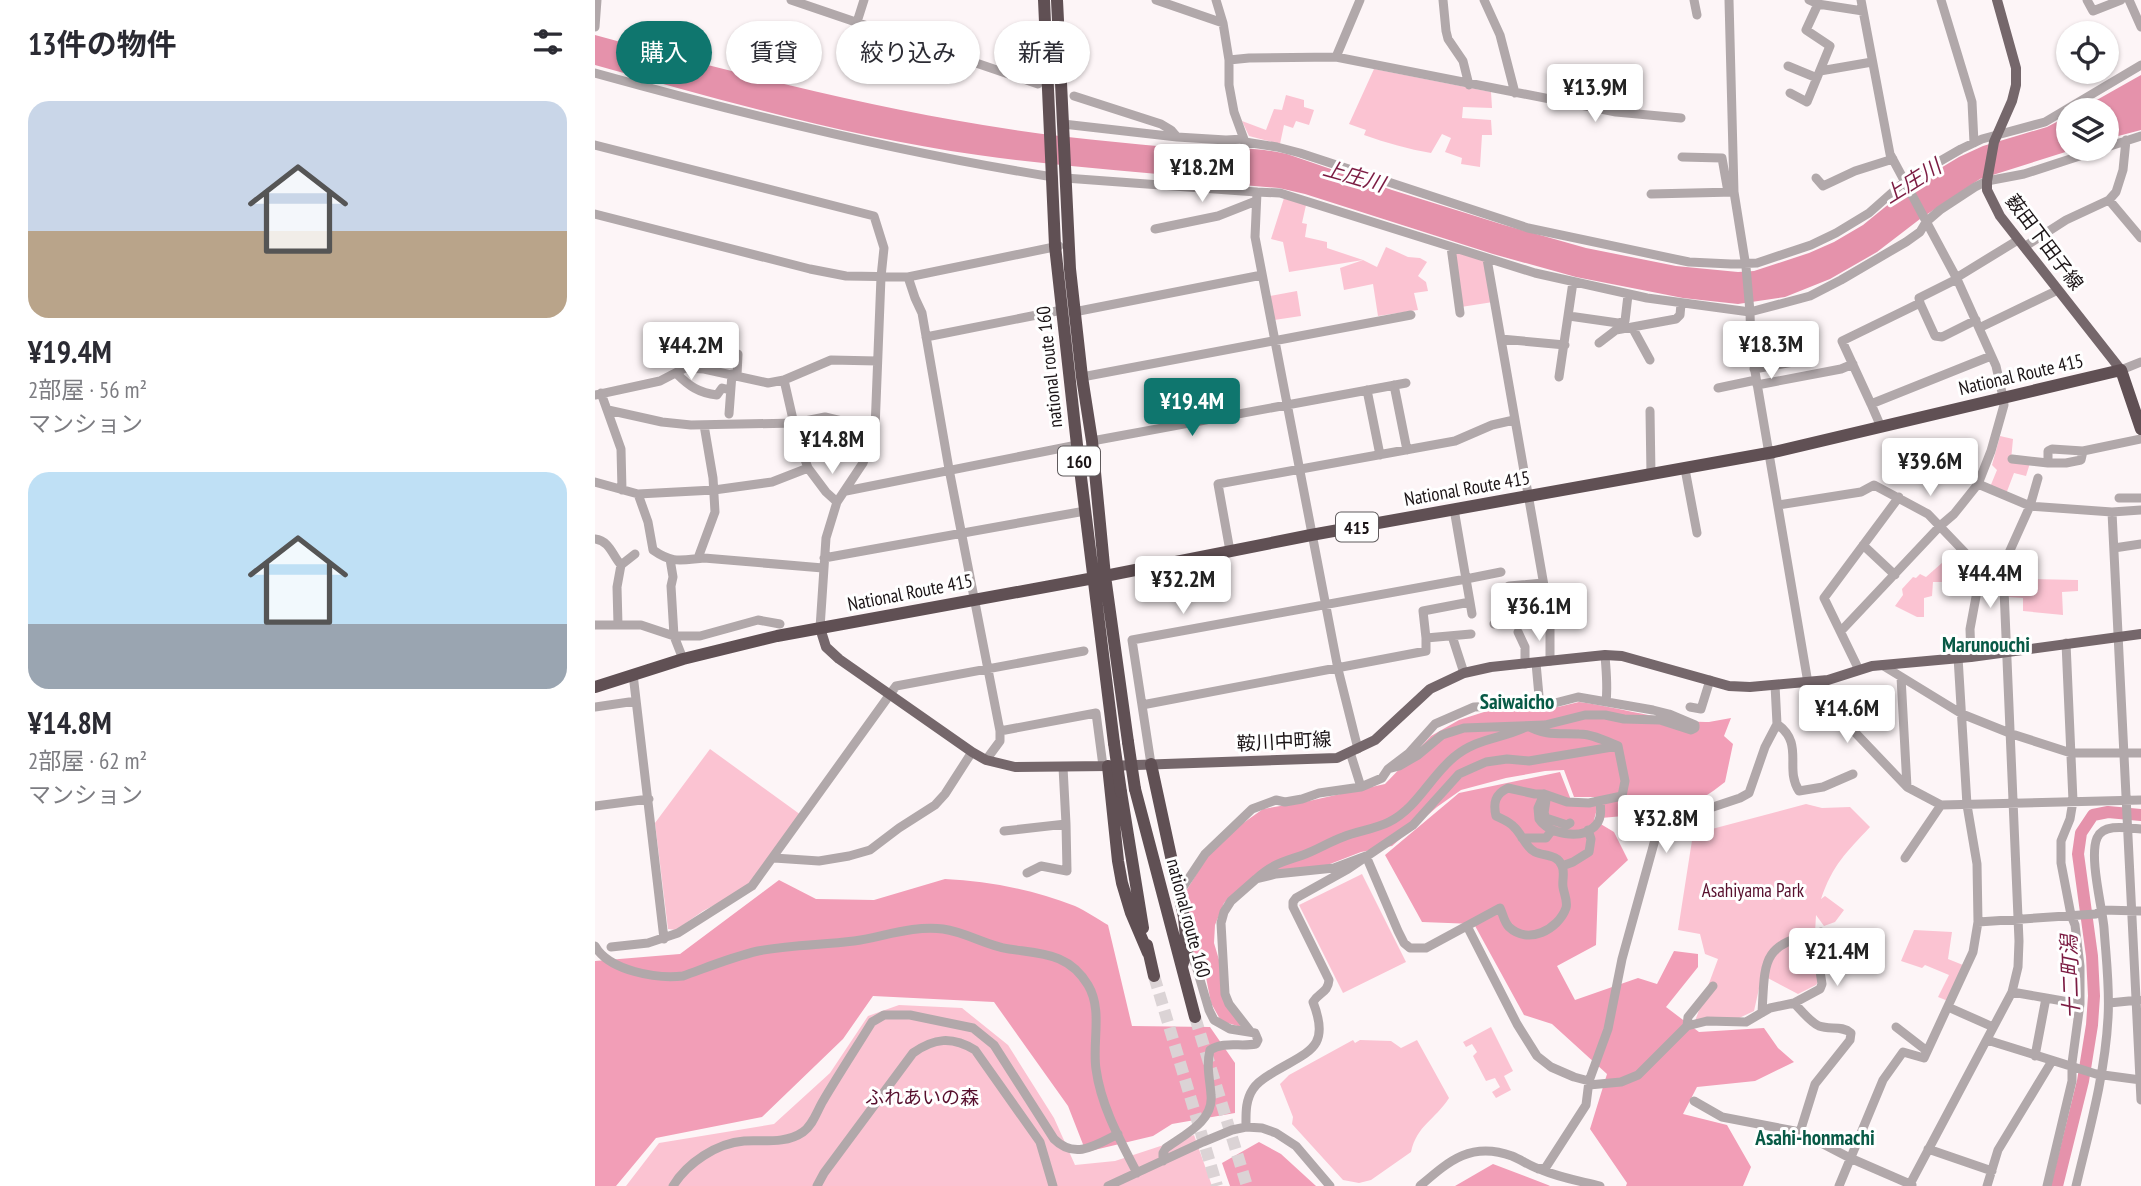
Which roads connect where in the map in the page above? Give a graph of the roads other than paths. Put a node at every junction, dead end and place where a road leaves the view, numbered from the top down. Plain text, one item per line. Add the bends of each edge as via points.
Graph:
1 (597, 0) edge
2 (791, 0) edge
3 (864, 0) edge
4 (1044, 0) edge
5 (1057, 0) edge
6 (1156, 0) edge
7 (1216, 0) edge
8 (1360, 0) edge
9 (1443, 0) edge
10 (1484, 0) edge
11 (1694, 0) edge
12 (1729, 0) edge
13 (1861, 0) edge
14 (1941, 0) edge
15 (1997, 0) edge
16 (2087, 0) edge
17 (2121, 0) edge
18 (2129, 0) edge
19 (1813, 2) edge
20 (1863, 11) junction
21 (1697, 15) dead end
22 (854, 21) edge
23 (857, 21) edge
24 (1223, 23) junction
25 (595, 26) edge
26 (2141, 27) edge
27 (1336, 57) junction
28 (1229, 60) junction
29 (1872, 62) junction
30 (2141, 65) edge
31 (1788, 66) dead end
32 (595, 73) edge
33 (1819, 74) junction
34 (1469, 85) junction
35 (1515, 93) junction
36 (1790, 93) dead end
37 (1073, 96) dead end
38 (1681, 118) dead end
39 (1059, 127) junction
40 (2141, 136) edge
41 (1177, 137) junction
42 (1995, 139) junction
43 (1245, 140) junction
44 (2126, 141) junction
45 (1974, 143) junction
46 (2119, 143) edge
47 (595, 145) edge
48 (1682, 158) dead end
49 (1893, 159) junction
50 (2064, 161) edge
51 (1061, 177) junction
52 (1816, 178) dead end
53 (1987, 181) junction
54 (1906, 185) junction
55 (1242, 190) junction
56 (1731, 192) junction
57 (1651, 194) dead end
58 (1256, 196) junction
59 (2109, 200) junction
60 (595, 214) edge
61 (1924, 219) junction
62 (1155, 229) dead end
63 (2141, 238) edge
64 (2021, 244) junction
65 (1061, 245) junction
66 (1451, 247) junction
67 (1487, 259) junction
68 (1745, 265) junction
69 (1262, 275) junction
70 (881, 277) junction
71 (908, 277) junction
72 (1956, 278) junction
73 (1573, 282) junction
74 (2058, 290) junction
75 (1628, 295) junction
76 (1920, 303) junction
77 (1681, 304) junction
78 (1750, 310) junction
79 (1068, 311) junction
80 (1460, 313) dead end
81 (1411, 316) dead end
82 (1569, 316) junction
83 (1977, 324) junction
84 (1632, 327) junction
85 (926, 337) junction
86 (1501, 339) junction
87 (1275, 340) junction
88 (1599, 343) dead end
89 (1565, 345) junction
90 (737, 354) dead end
91 (1991, 356) junction
92 (1811, 359) dead end
93 (1650, 360) dead end
94 (877, 361) junction
95 (2141, 362) edge
96 (1853, 364) junction
97 (1754, 369) junction
98 (2121, 370) junction
99 (677, 374) junction
100 (734, 375) junction
101 (1082, 377) junction
102 (1559, 377) dead end
103 (784, 380) junction
104 (1406, 383) dead end
105 (1756, 383) junction
106 (1394, 385) junction
107 (1718, 388) dead end
108 (730, 390) junction
109 (1367, 390) junction
110 (598, 394) edge
111 (2003, 397) junction
112 (1871, 404) junction
113 (1287, 405) junction
114 (608, 410) junction
115 (1650, 411) dead end
116 (729, 414) dead end
117 (1514, 420) junction
118 (795, 423) junction
119 (704, 425) junction
120 (1881, 427) junction
121 (875, 429) junction
122 (2141, 429) edge
123 (2141, 439) edge
124 (1093, 441) junction
125 (1077, 444) junction
126 (1407, 450) junction
127 (2083, 451) junction
128 (1770, 453) junction
129 (1380, 455) junction
130 (2012, 460) dead end
131 (2047, 463) junction
132 (808, 468) junction
133 (949, 469) junction
134 (1299, 470) junction
135 (1685, 470) junction
136 (1651, 475) junction
137 (2038, 478) dead end
138 (595, 482) edge
139 (1978, 484) junction
140 (622, 490) junction
141 (714, 490) junction
142 (846, 491) junction
143 (638, 494) junction
144 (1527, 496) junction
145 (1899, 497) junction
146 (2119, 498) dead end
147 (2141, 498) edge
148 (837, 502) junction
149 (1778, 505) junction
150 (2030, 506) junction
151 (1454, 509) junction
152 (2141, 510) edge
153 (1085, 512) junction
154 (2112, 512) junction
155 (1940, 526) junction
156 (1697, 533) dead end
157 (962, 534) junction
158 (1311, 535) junction
159 (599, 537) edge
160 (2141, 544) edge
161 (1863, 545) junction
162 (2114, 548) junction
163 (1230, 551) junction
164 (635, 554) dead end
165 (698, 558) junction
166 (670, 559) junction
167 (824, 563) junction
168 (1978, 564) junction
169 (621, 565) junction
170 (2003, 566) junction
171 (1501, 572) dead end
172 (1895, 575) junction
173 (1099, 577) junction
174 (1466, 579) junction
175 (1543, 583) junction
176 (975, 599) junction
177 (1470, 602) junction
178 (1326, 605) junction
179 (1472, 614) dead end
180 (780, 624) dead end
181 (1494, 624) dead end
182 (595, 625) edge
183 (618, 625) junction
184 (820, 628) junction
185 (1841, 631) junction
186 (1518, 632) dead end
187 (1471, 634) dead end
188 (2141, 634) edge
189 (674, 636) junction
190 (1453, 636) junction
191 (2119, 637) junction
192 (1426, 638) junction
193 (2066, 643) junction
194 (1084, 651) dead end
195 (2007, 652) junction
196 (1605, 655) junction
197 (1958, 657) junction
198 (1971, 657) junction
199 (683, 659) junction
200 (1550, 661) junction
201 (1530, 663) junction
202 (1882, 665) junction
203 (989, 669) junction
204 (1338, 669) junction
205 (1859, 670) junction
206 (1464, 673) junction
207 (633, 674) junction
208 (1901, 677) junction
209 (1710, 680) junction
210 (1808, 683) junction
211 (1775, 685) junction
212 (595, 687) edge
213 (890, 693) junction
214 (1539, 696) dead end
215 (636, 701) junction
216 (1606, 702) junction
217 (1142, 705) junction
218 (595, 707) edge
219 (1690, 707) dead end
220 (1962, 714) junction
221 (1777, 724) junction
222 (1528, 726) junction
223 (1000, 732) junction
224 (2012, 734) junction
225 (1618, 746) junction
226 (1354, 751) junction
227 (972, 752) junction
228 (2141, 752) edge
229 (2071, 753) junction
230 (2124, 753) junction
231 (986, 760) junction
232 (1151, 764) junction
233 (1106, 766) junction
234 (1063, 767) junction
235 (1388, 769) junction
236 (1853, 774) dead end
237 (1361, 787) junction
238 (1907, 787) junction
239 (1545, 794) junction
240 (649, 799) junction
241 (2126, 800) junction
242 (2141, 800) edge
243 (1600, 801) junction
244 (2073, 801) junction
245 (2013, 803) junction
246 (1967, 804) junction
247 (595, 806) edge
248 (1941, 806) junction
249 (1570, 823) dead end
250 (1066, 824) junction
251 (2127, 824) junction
252 (2141, 829) edge
253 (1552, 830) junction
254 (1588, 830) junction
255 (1004, 831) dead end
256 (1522, 838) junction
257 (1366, 856) junction
258 (1905, 858) dead end
259 (774, 859) junction
260 (1562, 866) junction
261 (1027, 873) dead end
262 (1256, 879) junction
263 (1179, 893) junction
264 (2099, 912) junction
265 (2136, 912) edge
266 (2074, 915) junction
267 (2017, 920) junction
268 (1978, 922) junction
269 (1467, 926) junction
270 (664, 939) junction
271 (595, 946) edge
272 (611, 947) dead end
273 (1187, 948) junction
274 (1148, 953) junction
275 (1182, 966) junction
276 (1154, 976) tunnel mouth
277 (1713, 986) dead end
278 (2012, 992) junction
279 (2046, 998) junction
280 (2138, 1000) edge
281 (1794, 1003) junction
282 (2109, 1003) junction
283 (2080, 1004) junction
284 (1948, 1007) junction
285 (1762, 1013) junction
286 (1195, 1017) tunnel mouth
287 (1687, 1026) junction
288 (1896, 1027) dead end
289 (1993, 1027) junction
290 (1250, 1031) junction
291 (1987, 1040) junction
292 (1927, 1051) junction
293 (2035, 1056) junction
294 (2052, 1061) junction
295 (2074, 1067) junction
296 (2098, 1074) junction
297 (2141, 1080) edge
298 (1589, 1083) junction
299 (2141, 1100) edge
300 (1694, 1101) dead end
301 (1246, 1127) junction
302 (1800, 1132) junction
303 (1118, 1134) junction
304 (1928, 1149) junction
305 (1850, 1158) junction
306 (1163, 1161) junction
307 (1538, 1169) junction
308 (1992, 1171) junction
309 (1137, 1172) junction
310 (1911, 1185) edge
311 (673, 1186) edge
312 (817, 1186) edge
313 (1053, 1186) edge
314 (1108, 1186) edge
315 (1330, 1186) edge
316 (1420, 1186) edge
317 (1600, 1186) edge
318 (1839, 1186) edge
319 (1987, 1186) edge
320 (2047, 1186) edge
321 (2076, 1186) edge

1 - 25 street
2 - 22 street
3 - 23 street
4 - 39 highway, 160
5 - 39 highway, 160
6 - 24 street
7 - 24 street
8 - 27 street
9 - 34 street via 1448,39 1463,61
10 - 35 street via 1500,35
11 - 21 street
12 - 56 street
13 - 20 street
14 - 45 street via 1972,102
15 - 42 main road, 薮田下田子線 via 2016,68 2016,85
16 - 17 street via 2092,11
18 - 26 street
19 - 20 street
19 - 33 street via 1806,30 1830,46
20 - 29 street
24 - 28 street
27 - 28 street
27 - 34 street
28 - 43 street via 1234,112
29 - 33 street
29 - 49 street
30 - 42 street via 2045,122
31 - 33 street
32 - 51 street via 741,113
33 - 36 street via 1807,102
34 - 35 street
35 - 38 street via 1616,112
37 - 41 street via 1161,124
39 - 41 street
39 - 51 highway, 160
40 - 44 street
41 - 43 street
42 - 45 street
42 - 53 main road, 薮田下田子線
43 - 55 street
43 - 68 street via 1300,153 1541,230 1689,262
44 - 46 street
44 - 59 street via 2123,170
45 - 54 street
47 - 70 street via 874,216 884,248
48 - 56 street via 1722,158
49 - 52 street via 1823,186
49 - 54 street
50 - 53 street
51 - 55 street
51 - 65 highway, national route 160 / 160
53 - 61 street
53 - 64 main road, 薮田下田子線 via 1992,202
54 - 61 street
54 - 68 street via 1836,233 1770,260
55 - 58 street
56 - 57 street
56 - 68 street
58 - 62 street via 1218,216
58 - 66 street via 1280,193
58 - 69 street via 1255,237
59 - 63 street
59 - 64 street
60 - 70 street via 810,269
61 - 72 street
61 - 78 street via 1920,232 1906,242 1810,296
64 - 72 street
64 - 74 main road, 薮田下田子線
65 - 71 street
65 - 79 highway, national route 160 / 160
66 - 67 street
66 - 80 street
67 - 73 street
67 - 86 street
68 - 78 street
69 - 79 street
69 - 87 street
70 - 71 street
70 - 94 street
71 - 85 street
72 - 76 street via 1919,298
72 - 83 street
73 - 75 street
73 - 82 street
74 - 83 street
74 - 98 main road, 薮田下田子線
75 - 77 street
75 - 82 street via 1625,321
76 - 83 street via 1935,336
76 - 96 street via 1842,341
77 - 78 street
77 - 84 street via 1676,319
78 - 97 street
79 - 85 street
79 - 101 highway, national route 160 / 160
79 - 125 highway, national route 160 / 160
81 - 87 street
82 - 89 street
83 - 91 street
84 - 88 street via 1616,330
84 - 93 street
85 - 133 street
86 - 89 street
86 - 117 street
87 - 101 street
87 - 113 street
89 - 102 street
90 - 100 street
91 - 111 street
91 - 112 street
92 - 97 street
94 - 103 street via 831,360
94 - 121 street
95 - 98 street
96 - 105 street
96 - 112 street
97 - 105 street
98 - 111 highway, National Route 415 / 415
98 - 122 highway
99 - 100 street via 692,367
99 - 108 street via 705,394
99 - 110 street
100 - 103 street via 768,383
100 - 108 street
101 - 124 highway, national route 160 / 160
103 - 118 street
104 - 106 street
105 - 107 street
105 - 128 street
106 - 109 street
106 - 126 street
108 - 116 street
109 - 113 street
109 - 129 street
110 - 114 street
111 - 120 highway, National Route 415 / 415
111 - 139 street via 1991,452
112 - 120 street
113 - 124 street
113 - 134 street
114 - 119 street via 662,422
114 - 140 street via 621,449
115 - 136 street
117 - 126 street via 1455,441
117 - 144 street
118 - 119 street
118 - 121 street via 825,416
118 - 132 street
119 - 141 street
120 - 128 highway, National Route 415 / 415
121 - 142 street via 863,463
123 - 127 street
124 - 173 highway, national route 160 / 160
125 - 133 street
125 - 153 highway, national route 160 / 160
126 - 129 street
127 - 131 street via 2076,462
127 - 131 street via 2052,449
128 - 135 highway, National Route 415 / 415
128 - 149 street
129 - 134 street
130 - 131 street
132 - 141 street via 772,482
132 - 148 street
133 - 142 street
133 - 157 street
134 - 158 street
134 - 163 street via 1218,484
135 - 136 highway, National Route 415 / 415
135 - 156 street
136 - 144 highway, National Route 415 / 415
137 - 150 street
138 - 140 street
139 - 150 street
139 - 155 street
140 - 143 street
141 - 143 street
141 - 165 street via 715,512
142 - 148 street
143 - 166 street via 653,550
144 - 151 highway, National Route 415 / 415
144 - 175 street
145 - 149 street via 1874,485 1861,492
145 - 155 street
145 - 161 street
146 - 147 street
148 - 167 street
149 - 210 street
150 - 154 street
150 - 170 street
151 - 158 highway, National Route 415 / 415
151 - 174 street
152 - 154 street
153 - 157 street
153 - 173 highway, national route 160 / 160
154 - 162 street
155 - 168 street
155 - 172 street
157 - 167 street
157 - 176 street
158 - 163 highway, National Route 415 / 415
158 - 178 street
159 - 169 street
160 - 162 street
161 - 172 street
161 - 185 street via 1824,598
162 - 191 street
163 - 173 highway, National Route 415 / 415
164 - 169 street
165 - 166 street
165 - 167 street
166 - 189 street
167 - 184 street
168 - 170 street
168 - 198 street via 1969,577 1978,586 1970,629
169 - 183 street
170 - 195 street
171 - 174 street
172 - 185 street
173 - 176 highway, National Route 415 / 415
173 - 274 highway, national route 160 / 160, bridge via 1114,743
173 - 275 highway, national route 160 / 160, bridge via 1135,789
174 - 177 street
174 - 178 street
175 - 181 street via 1509,586 1510,619
175 - 200 street via 1550,620
176 - 184 highway, National Route 415 / 415
176 - 203 street
177 - 179 street
177 - 192 street via 1423,611
178 - 204 street
178 - 217 street via 1132,640
180 - 189 street via 758,620 700,636
182 - 183 street
183 - 189 street via 641,625
184 - 199 highway, National Route 415 / 415
184 - 213 main road, 鞍川中町線 via 826,647
185 - 205 street
186 - 201 street
187 - 190 street
188 - 191 main road, 鞍川中町線
189 - 199 street
190 - 192 street
190 - 206 street
191 - 193 main road, 鞍川中町線
191 - 230 street
192 - 204 street via 1426,652
193 - 195 main road, 鞍川中町線
193 - 229 street
194 - 203 street
195 - 198 main road, 鞍川中町線
195 - 224 street
196 - 200 main road, 鞍川中町線
196 - 209 main road, 鞍川中町線
196 - 216 street
197 - 198 main road, 鞍川中町線
197 - 202 main road, 鞍川中町線
197 - 220 street
199 - 207 highway, National Route 415 / 415
200 - 201 main road, 鞍川中町線
201 - 206 main road, 鞍川中町線
201 - 214 street
202 - 205 main road, 鞍川中町線
202 - 208 street
203 - 213 street via 896,686
203 - 223 street
204 - 217 street
204 - 226 street
205 - 210 main road, 鞍川中町線
206 - 226 main road, 鞍川中町線 via 1430,689 1375,740
207 - 212 highway, National Route 415 / 415
207 - 215 street
208 - 220 street
208 - 238 street
209 - 211 main road, 鞍川中町線 via 1729,686
209 - 219 street via 1701,709
210 - 211 main road, 鞍川中町線
210 - 238 street
211 - 221 street
213 - 227 main road, 鞍川中町線
213 - 259 street
215 - 218 street
215 - 240 street
216 - 222 street via 1669,713 1695,728 1605,715
216 - 235 street via 1578,697 1551,704 1474,707 1435,724
217 - 232 street
220 - 224 street
220 - 246 street
221 - 236 street via 1791,743 1792,776 1799,791
221 - 298 street via 1749,793 1662,824 1655,836 1627,936 1608,1029
222 - 225 street via 1548,733 1590,735
222 - 235 street via 1464,728 1442,735 1418,755
222 - 262 street via 1485,739 1452,758 1403,814 1387,823 1284,860
223 - 231 street via 1000,741
223 - 233 street via 1096,713
224 - 229 street
224 - 245 street
225 - 243 street via 1625,781 1622,796
225 - 257 street via 1529,761 1492,760 1459,774 1413,825
226 - 232 main road, 鞍川中町線 via 1337,758
226 - 237 street
227 - 231 main road, 鞍川中町線
227 - 259 street via 935,805 870,850 819,861
228 - 230 street
229 - 230 street
229 - 244 street
230 - 241 street
231 - 234 main road, 鞍川中町線 via 1015,767
232 - 233 main road, 鞍川中町線
232 - 263 highway
233 - 234 main road, 鞍川中町線
233 - 274 highway via 1122,883
234 - 250 street
235 - 237 street via 1382,778
237 - 263 street via 1276,800 1252,809 1205,854
238 - 248 street
239 - 243 street via 1567,802
239 - 249 street via 1546,818
239 - 253 street via 1537,814
239 - 256 street via 1508,788 1496,796 1496,816
240 - 247 street
240 - 270 street
241 - 242 street
241 - 244 street
241 - 251 street
243 - 254 street via 1597,825
244 - 245 street
244 - 266 street via 2061,841 2061,863
245 - 246 street
245 - 267 street
246 - 248 street
246 - 268 street via 1977,864
248 - 258 street
250 - 255 street
250 - 261 street via 1067,871 1041,866
251 - 252 street
251 - 264 street via 2101,832 2096,840
251 - 265 street
253 - 254 street via 1569,834
253 - 256 street via 1546,838
254 - 260 street via 1588,852
256 - 260 street via 1535,852 1557,859
257 - 262 street via 1334,868
257 - 269 street via 1410,948 1426,948
257 - 301 street via 1293,902 1329,980 1324,993 1313,1002 1321,1027 1311,1050 1254,1087 1246,1106
259 - 270 street via 752,886
260 - 269 street via 1566,908 1540,934 1516,932 1507,925 1500,908
262 - 290 street via 1231,901 1221,923 1226,994
263 - 273 highway
264 - 265 street
264 - 266 street
264 - 282 street
265 - 280 street
266 - 267 street
266 - 283 street
267 - 268 street
267 - 278 street via 2018,967
268 - 284 street via 1973,952
269 - 298 street via 1537,1056
270 - 272 street
271 - 303 street via 615,964 671,977 758,951 927,928 1051,955 1081,975 1094,1000 1096,1067 1105,1108
273 - 275 highway
273 - 290 street via 1214,1020 1230,1029
274 - 276 highway, national route 160 / 160
275 - 286 highway, national route 160 / 160
277 - 287 street via 1688,1017
278 - 279 street
278 - 289 street
279 - 283 street
279 - 293 street
280 - 282 street
280 - 297 street
281 - 285 street
281 - 285 street via 1822,984 1817,951 1820,932 1800,936 1773,951 1767,960
281 - 302 street via 1815,1025 1846,1028 1851,1033 1815,1084
282 - 296 street
283 - 295 street
284 - 289 street
284 - 292 street
285 - 287 street via 1746,1022 1707,1021
287 - 298 street via 1638,1075 1621,1082
288 - 292 street
289 - 291 street
290 - 306 street via 1258,1036 1256,1044 1218,1045 1210,1051 1210,1111 1166,1148
291 - 293 street
291 - 304 street
292 - 305 street via 1924,1058 1903,1052 1883,1080
293 - 294 street
294 - 295 street
294 - 308 street via 1998,1150
295 - 296 street
295 - 320 street
296 - 297 street
296 - 321 street
297 - 299 street
298 - 307 street via 1586,1105 1546,1167
300 - 302 street via 1722,1117
301 - 306 street
301 - 315 street via 1276,1133 1296,1146
302 - 305 street
303 - 309 street
303 - 311 street via 1090,1148 1061,1146 987,1039 973,1028 894,1014 872,1022 801,1134 725,1144 695,1162
304 - 308 street
304 - 310 street
305 - 310 street
305 - 318 street
306 - 309 street
307 - 316 street via 1515,1157 1484,1150 1447,1163
307 - 317 street
308 - 319 street
309 - 314 street
312 - 313 street via 913,1053 926,1044 947,1040 975,1051 1041,1142

